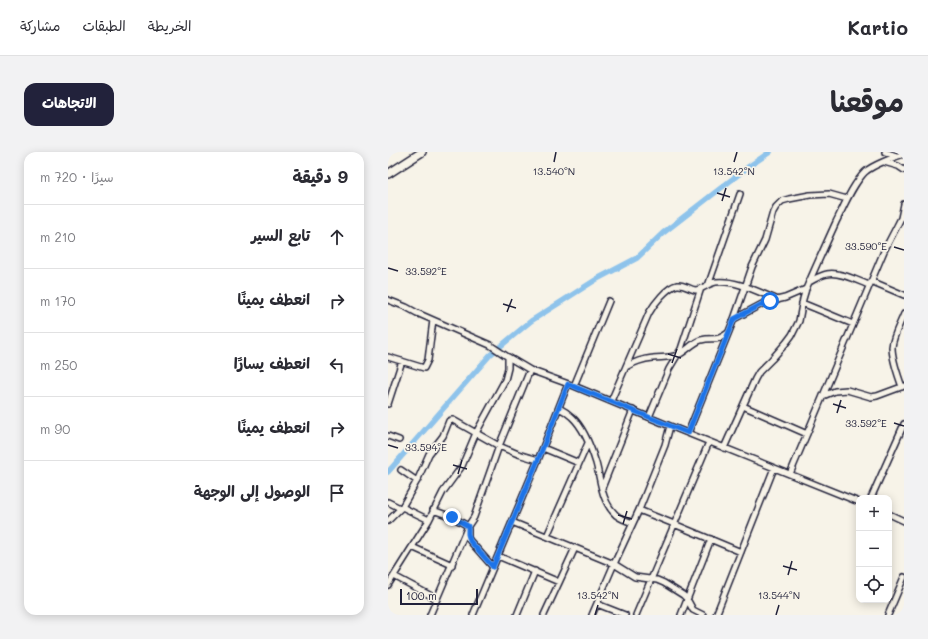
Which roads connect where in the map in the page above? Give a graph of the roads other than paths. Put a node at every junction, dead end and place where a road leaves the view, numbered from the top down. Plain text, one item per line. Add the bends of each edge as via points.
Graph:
1 (422, 152) edge
2 (885, 152) edge
3 (904, 154) edge
4 (897, 156) junction
5 (884, 162) junction
6 (904, 170) edge
7 (388, 174) edge
8 (740, 194) dead end
9 (847, 199) junction
10 (904, 204) edge
11 (809, 282) junction
12 (709, 283) junction
13 (870, 283) junction
14 (745, 286) junction
15 (701, 288) junction
16 (806, 288) junction
17 (904, 295) edge
18 (388, 300) edge
19 (778, 300) junction
20 (609, 301) dead end
21 (802, 303) junction
22 (904, 314) edge
23 (734, 319) junction
24 (433, 320) junction
25 (853, 324) junction
26 (729, 333) junction
27 (677, 356) junction
28 (508, 357) junction
29 (388, 358) edge
30 (402, 361) junction
31 (626, 367) junction
32 (530, 370) junction
33 (568, 384) junction
34 (574, 386) junction
35 (903, 387) edge
36 (823, 396) junction
37 (611, 401) junction
38 (388, 404) edge
39 (743, 406) junction
40 (559, 408) junction
41 (633, 410) junction
42 (649, 417) junction
43 (904, 424) edge
44 (670, 426) junction
45 (476, 433) junction
46 (688, 433) junction
47 (807, 434) junction
48 (902, 435) edge
49 (388, 436) edge
50 (399, 440) dead end
51 (709, 442) junction
52 (588, 443) junction
53 (499, 446) junction
54 (543, 448) junction
55 (724, 448) junction
56 (538, 460) junction
57 (579, 463) junction
58 (774, 468) junction
59 (401, 470) dead end
60 (790, 474) junction
61 (417, 481) junction
62 (602, 489) junction
63 (872, 495) edge
64 (856, 501) edge
65 (388, 502) edge
66 (401, 507) junction
67 (433, 510) junction
68 (639, 510) junction
69 (892, 515) edge
70 (429, 520) junction
71 (388, 521) edge
72 (904, 521) edge
73 (512, 522) junction
74 (632, 523) junction
75 (674, 524) junction
76 (468, 526) junction
77 (547, 536) junction
78 (711, 539) junction
79 (412, 547) junction
80 (575, 548) junction
81 (741, 552) junction
82 (498, 556) junction
83 (614, 564) junction
84 (452, 565) junction
85 (493, 567) junction
86 (535, 571) junction
87 (394, 576) junction
88 (904, 577) edge
89 (652, 580) junction
90 (559, 582) junction
91 (388, 585) edge
92 (687, 598) junction
93 (437, 599) junction
94 (597, 604) junction
95 (430, 615) edge
96 (473, 615) edge
97 (517, 615) edge
98 (544, 615) edge
99 (592, 615) edge
100 (625, 615) edge
101 (636, 615) edge
102 (680, 615) edge
103 (703, 615) edge
104 (716, 615) edge
105 (888, 615) edge

1 - 7 highway
2 - 4 street
3 - 4 street
4 - 5 street
5 - 6 street
5 - 9 street via 864,173
8 - 12 street
9 - 11 street
9 - 14 street via 829,194 782,201 773,212 765,240
10 - 13 street via 899,222
11 - 13 street via 832,273
11 - 16 street
12 - 14 street via 725,282
12 - 15 street
13 - 17 street
13 - 25 street
14 - 19 street
14 - 23 street
15 - 27 street
15 - 31 street via 696,290 678,285 655,302
16 - 19 street
16 - 21 street
18 - 24 street
19 - 23 street via 764,303
20 - 34 street
21 - 25 street
21 - 39 street via 799,321 792,335 759,372
22 - 35 street via 892,347
23 - 26 street
24 - 28 street via 490,344
24 - 30 street via 428,360 424,368
25 - 36 street
26 - 27 street via 722,338 700,340
26 - 46 street
27 - 31 street via 642,360
27 - 42 street
28 - 32 street
28 - 45 street via 505,380
29 - 30 street
30 - 38 street
31 - 37 street
32 - 33 street
32 - 53 street
33 - 34 street
33 - 40 street
34 - 37 street
35 - 36 street via 871,397 847,390
36 - 47 street
37 - 41 street
39 - 47 street
39 - 55 street
40 - 52 street via 571,416 581,428
40 - 54 street
41 - 42 street
41 - 62 street
42 - 44 street
43 - 48 street
44 - 46 street
44 - 68 street via 665,446
45 - 53 street
45 - 61 street via 453,420 449,421 441,440 429,454
45 - 67 street via 462,466
46 - 51 street
47 - 60 street
48 - 63 street
49 - 50 street
51 - 55 street
51 - 75 street
52 - 57 street
52 - 62 street
53 - 56 street
53 - 76 street via 474,517
54 - 56 street
54 - 57 street
55 - 58 street
56 - 73 street
57 - 77 street
58 - 60 street
58 - 81 street
59 - 61 street
60 - 64 street
61 - 66 street
62 - 74 street via 616,515
65 - 66 street
66 - 70 street
66 - 71 street
67 - 70 street
67 - 76 street
68 - 74 street
68 - 75 street
69 - 72 street
70 - 79 street
73 - 77 street
73 - 82 street
74 - 83 street
75 - 78 street
75 - 89 street
76 - 84 street
76 - 85 street via 470,541
77 - 80 street
78 - 81 street
78 - 92 street
79 - 84 street
79 - 87 street
80 - 83 street
80 - 90 street
81 - 104 street
82 - 85 street
82 - 86 street
83 - 89 street via 635,577
83 - 94 street
84 - 93 street
85 - 96 street
86 - 90 street
86 - 97 street
87 - 91 street
87 - 93 street
88 - 105 street
89 - 92 street via 671,587
89 - 101 street
90 - 98 street
92 - 102 street
92 - 103 street via 693,610
93 - 95 street
94 - 99 street
94 - 100 street

